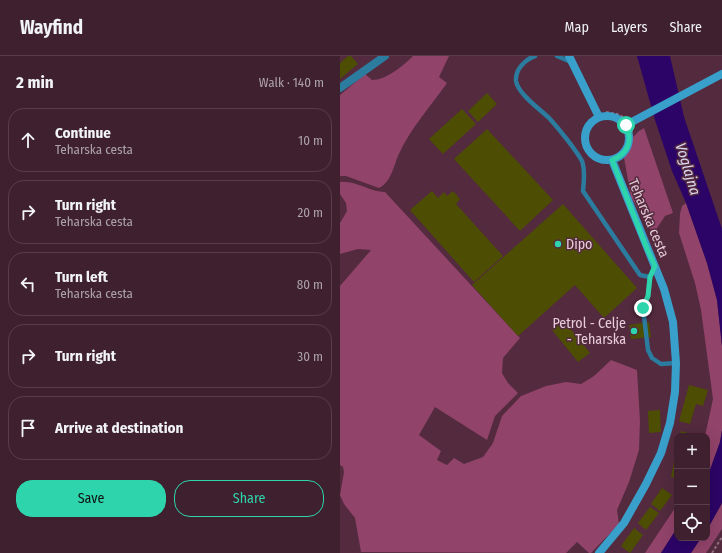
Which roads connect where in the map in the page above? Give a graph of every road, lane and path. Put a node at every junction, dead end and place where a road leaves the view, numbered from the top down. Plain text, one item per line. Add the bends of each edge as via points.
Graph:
1 (386, 56) edge
2 (535, 56) edge
3 (557, 56) edge
4 (570, 59) edge
5 (722, 74) edge
6 (340, 88) edge
7 (600, 114) junction
8 (625, 121) junction
9 (636, 124) junction
10 (615, 161) junction
11 (655, 266) junction
12 (650, 277) junction
13 (676, 363) junction
14 (722, 537) edge
15 (599, 553) edge
16 (712, 553) edge

1 - 6 street
2 - 12 lane via 529,58 519,69 516,80 520,90 550,119 582,161 583,191 640,275
3 - 4 lane
4 - 7 street
5 - 9 street
7 - 8 street
7 - 8 path via 617,114
7 - 10 street via 585,133 586,148 597,158
8 - 9 street
8 - 10 street via 630,139 624,153
9 - 10 path via 626,155
10 - 11 street, Teharska cesta
11 - 12 lane
11 - 13 street, Teharska cesta via 673,322
12 - 13 lane via 648,296 643,308 648,350 652,358 661,364
13 - 15 street, Teharska cesta via 670,423 661,453 624,523
14 - 16 path

